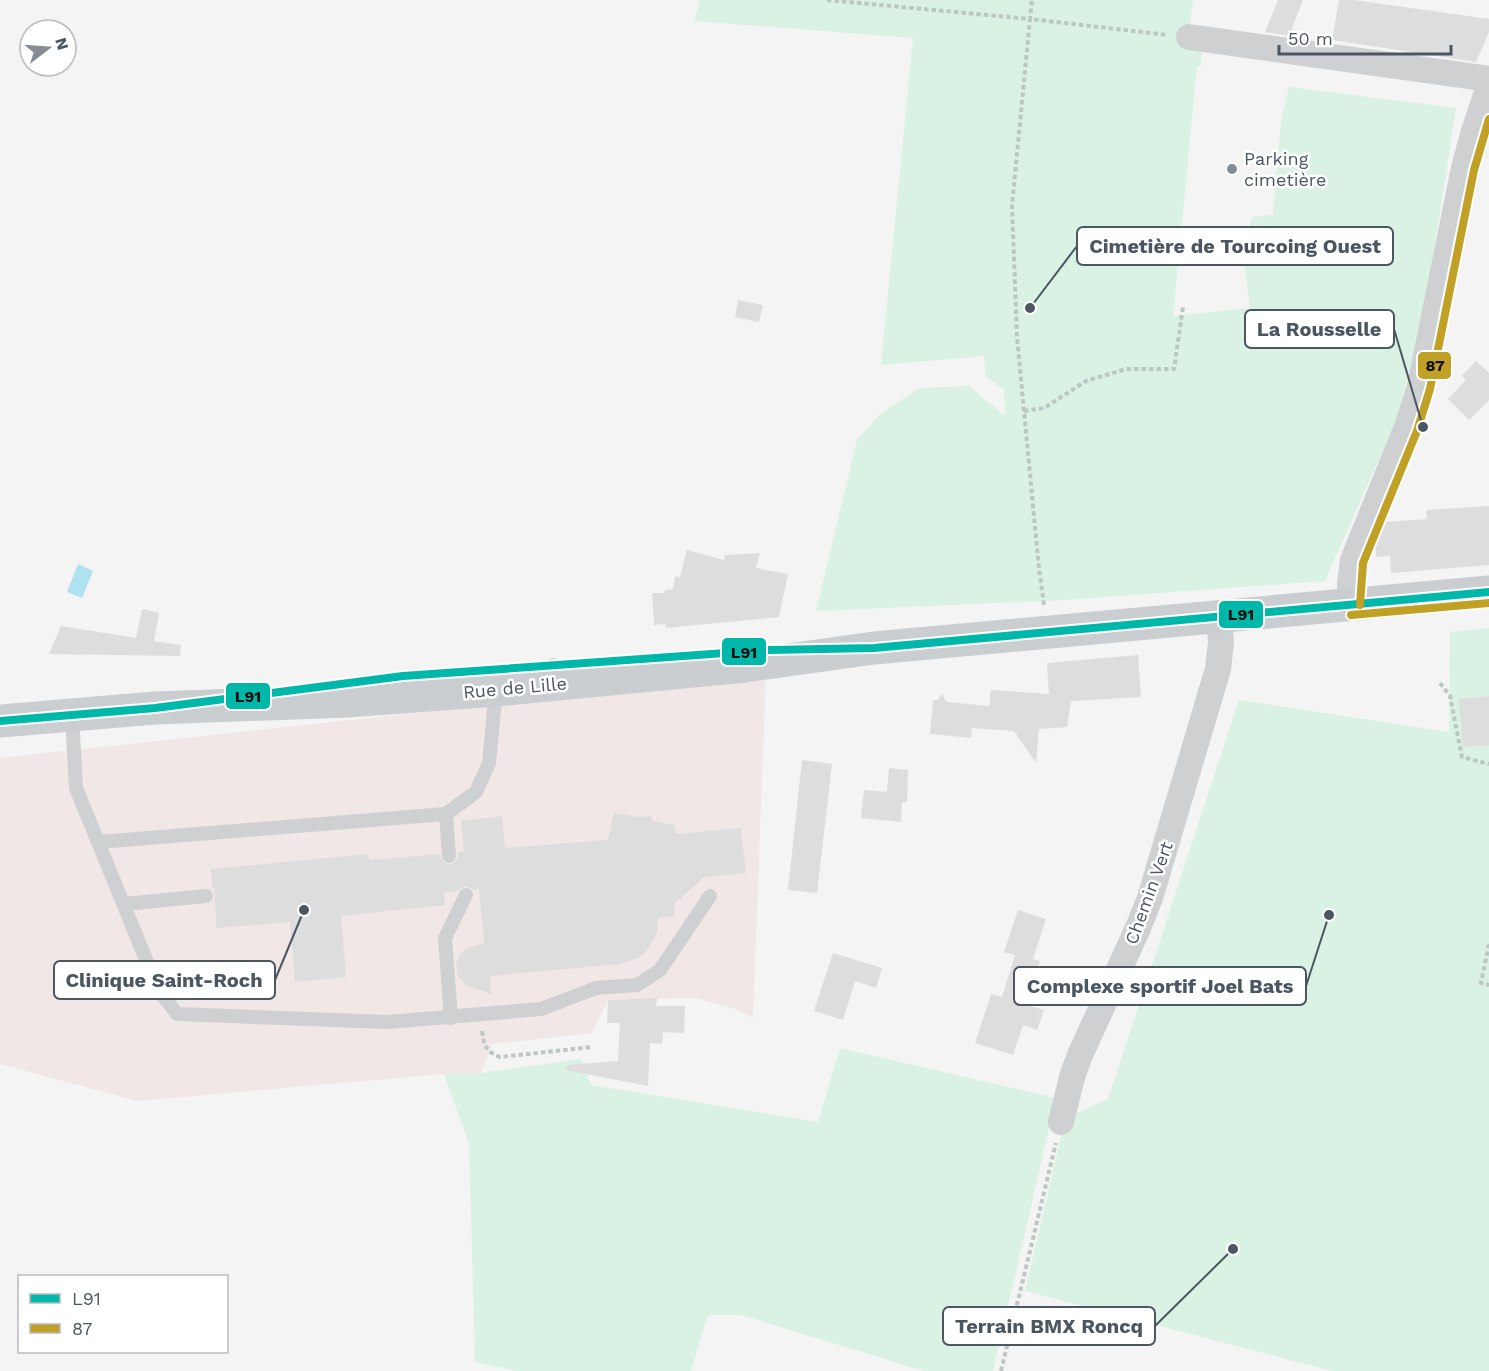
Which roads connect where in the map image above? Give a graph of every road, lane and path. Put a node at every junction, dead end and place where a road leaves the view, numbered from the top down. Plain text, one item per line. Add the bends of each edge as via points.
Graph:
1 (829, 0) edge
2 (1032, 0) edge
3 (1030, 19) junction
4 (1189, 38) joint
5 (1489, 80) edge
6 (1489, 86) edge
7 (1182, 307) dead end
8 (1024, 411) junction
9 (1489, 592) edge
10 (1350, 605) junction
11 (1219, 617) junction
12 (1048, 632) junction
13 (874, 648) junction
14 (553, 665) junction
15 (1440, 683) dead end
16 (495, 690) junction
17 (155, 708) junction
18 (72, 715) junction
19 (0, 721) edge
20 (1489, 764) edge
21 (446, 814) junction
22 (99, 842) junction
23 (449, 856) dead end
24 (466, 895) dead end
25 (206, 896) dead end
26 (710, 897) dead end
27 (124, 904) junction
28 (1489, 944) edge
29 (1489, 985) edge
30 (481, 1015) junction
31 (452, 1018) junction
32 (592, 1047) dead end
33 (1061, 1122) joint
34 (1001, 1371) edge

1 - 3 path
2 - 3 path
3 - 4 path
3 - 8 path via 1012,206
4 - 5 street
6 - 10 street via 1464,168 1420,386 1353,560
7 - 8 path via 1174,369 1126,369 1086,381 1044,408
8 - 12 path
9 - 10 main road, Rue de Lille
10 - 11 main road, Rue de Lille
11 - 12 main road, Rue de Lille
11 - 33 street, Chemin Vert via 1218,669 1168,840 1138,928 1072,1077
12 - 13 main road, Rue de Lille
13 - 14 main road, Rue de Lille via 769,650
13 - 16 main road, Rue de Lille via 745,666
14 - 16 lane via 526,676 500,679
14 - 17 main road, Rue de Lille via 357,680
15 - 20 path via 1450,696 1462,757
16 - 17 main road, Rue de Lille via 348,701
16 - 21 lane via 489,763 476,792
17 - 18 main road, Rue de Lille
18 - 19 main road, Rue de Lille
18 - 22 lane via 76,788
21 - 22 lane
21 - 23 lane
22 - 27 lane
24 - 31 lane via 446,938
25 - 27 lane
26 - 30 lane via 660,970 636,985 596,988 541,1010
27 - 31 lane via 158,989 177,1014 388,1022
28 - 29 path via 1481,983
30 - 31 lane
30 - 32 path via 483,1043 500,1057
33 - 34 path

